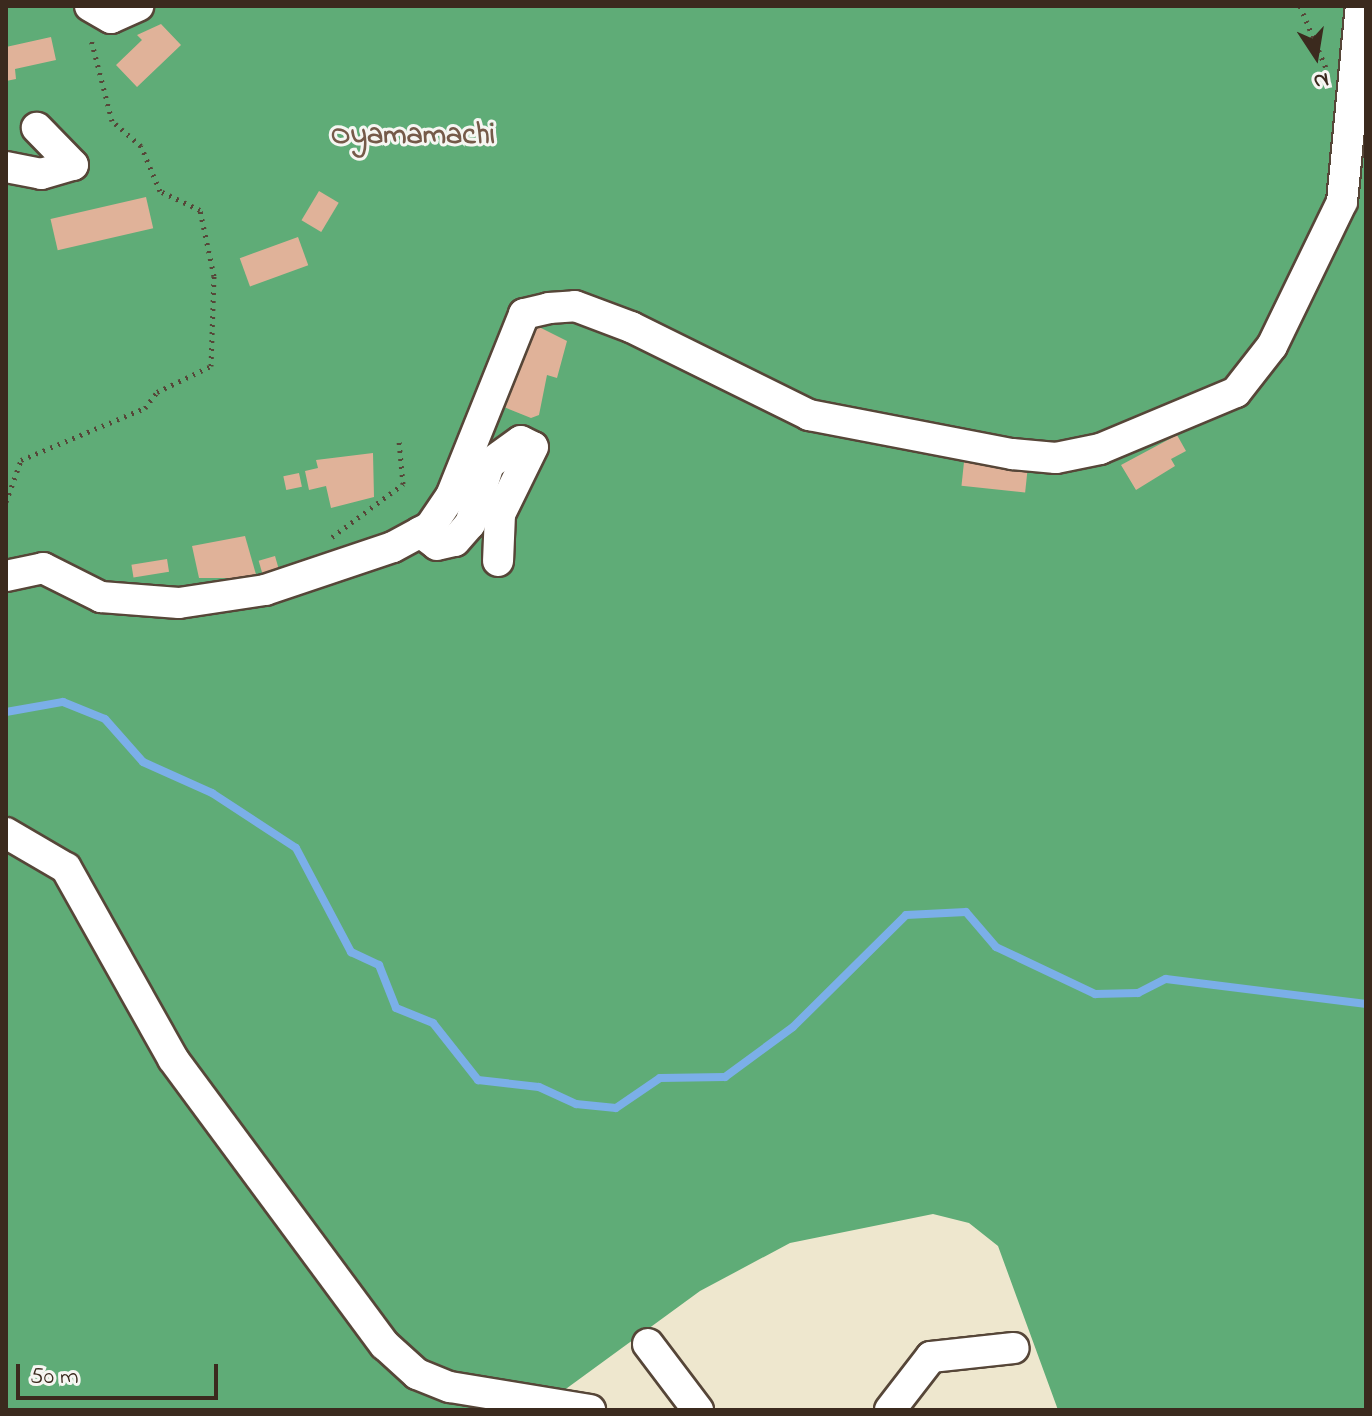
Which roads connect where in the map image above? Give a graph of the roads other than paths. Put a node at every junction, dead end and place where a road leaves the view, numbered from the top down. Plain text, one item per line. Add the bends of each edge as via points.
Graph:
1 (138, 6) edge
2 (1361, 6) edge
3 (87, 16) edge
4 (37, 128) dead end
5 (6, 167) edge
6 (420, 532) junction
7 (498, 561) dead end
8 (6, 576) edge
9 (6, 833) edge
10 (648, 1344) dead end
11 (1014, 1348) dead end
12 (590, 1410) edge
13 (698, 1410) edge
14 (890, 1410) edge

1 - 3 street via 111,18
2 - 6 street via 1342,202 1272,346 1236,392 1100,449 1056,458 1012,454 809,415 631,327 575,306 549,308 524,314 451,496
4 - 5 street via 73,165 41,174
6 - 7 street via 437,545 455,541 470,524 489,464 521,441 533,447 500,514
6 - 8 street via 265,590 179,603 101,597 43,568
9 - 12 street via 66,868 173,1059 385,1345 417,1374 450,1387
10 - 13 street
11 - 14 street via 931,1357

